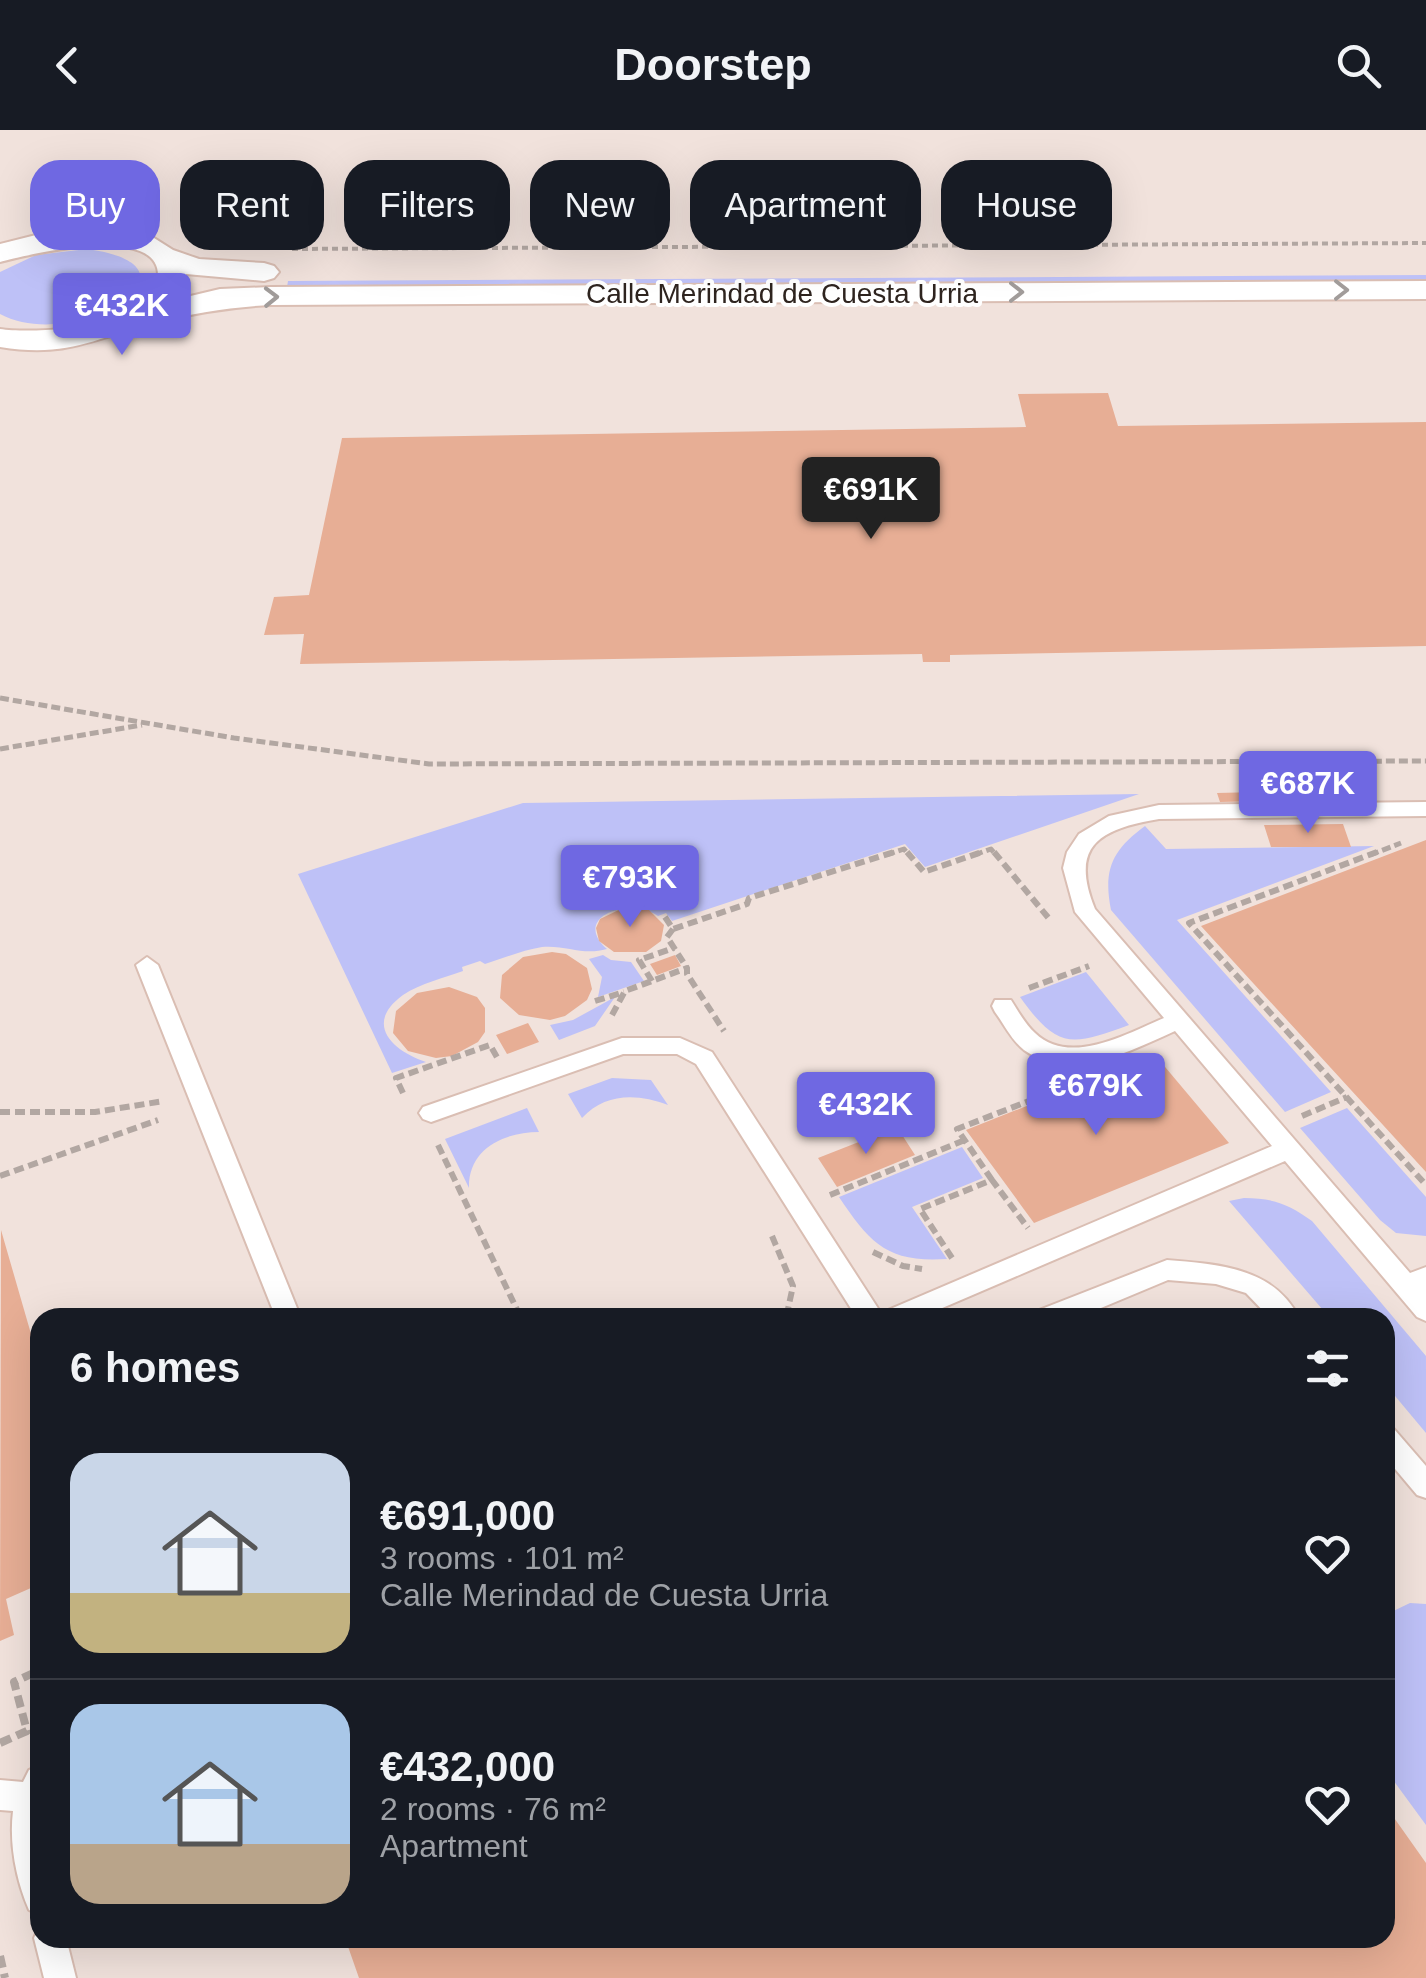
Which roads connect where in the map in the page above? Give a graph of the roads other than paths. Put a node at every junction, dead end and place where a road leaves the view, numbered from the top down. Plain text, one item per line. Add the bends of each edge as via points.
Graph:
1 (0, 253) edge
2 (160, 256) junction
3 (1426, 266) edge
4 (1426, 290) edge
5 (141, 317) junction
6 (0, 338) edge
7 (1426, 809) edge
8 (148, 965) dead end
9 (1003, 1006) dead end
10 (1178, 1021) junction
11 (431, 1113) dead end
12 (1287, 1150) junction
13 (1416, 1282) edge
14 (285, 1308) edge
15 (864, 1308) edge
16 (915, 1308) edge
17 (1073, 1308) edge
18 (1277, 1308) edge
19 (1426, 1310) edge
20 (1395, 1448) edge
21 (1426, 1486) edge
22 (30, 1790) edge
23 (0, 1795) edge
24 (30, 1812) edge
25 (30, 1860) edge
26 (52, 1948) edge
27 (60, 1978) edge

1 - 2 street, Calle Merindad de Cuesta Urria via 84,236 128,241
2 - 3 street, Calle Merindad de Cuesta Urria via 214,270 278,272
2 - 5 street via 171,272 169,290
5 -> 4 street, Calle Merindad de Cuesta Urria via 220,298 271,296
5 - 6 street, Calle Merindad de Cuesta Urria via 55,342
7 - 10 lane via 1159,812 1115,818 1085,839 1073,862 1074,890
8 - 14 lane
9 - 10 lane via 1029,1041 1050,1055 1079,1056
10 - 12 lane
11 - 15 lane via 622,1046 680,1046 704,1058
12 - 13 lane
12 - 16 lane
13 - 19 lane
17 - 18 lane via 1167,1270 1254,1285
20 - 21 lane
22 - 23 lane
24 - 25 lane via 24,1836
26 - 27 lane

